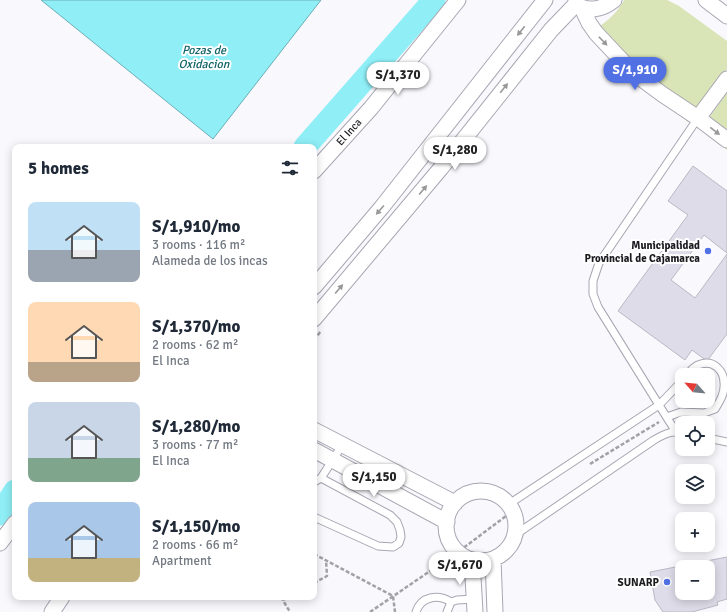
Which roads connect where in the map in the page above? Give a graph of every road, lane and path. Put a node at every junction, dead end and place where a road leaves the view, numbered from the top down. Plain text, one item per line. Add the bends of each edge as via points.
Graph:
1 (458, 0) edge
2 (545, 0) edge
3 (614, 0) edge
4 (706, 0) edge
5 (576, 4) edge
6 (534, 14) junction
7 (727, 16) edge
8 (551, 30) junction
9 (727, 80) edge
10 (698, 118) junction
11 (727, 140) edge
12 (317, 168) edge
13 (317, 283) edge
14 (317, 315) edge
15 (694, 368) edge
16 (675, 388) edge
17 (659, 404) junction
18 (667, 417) junction
19 (675, 427) edge
20 (317, 431) edge
21 (675, 432) edge
22 (715, 439) edge
23 (727, 442) edge
24 (343, 444) junction
25 (317, 452) edge
26 (332, 460) junction
27 (587, 466) dead end
28 (317, 480) edge
29 (455, 503) junction
30 (511, 507) junction
31 (317, 518) edge
32 (447, 522) junction
33 (12, 527) edge
34 (515, 535) junction
35 (0, 543) edge
36 (458, 552) junction
37 (317, 556) edge
38 (493, 559) junction
39 (326, 560) junction
40 (472, 560) junction
41 (317, 581) edge
42 (393, 596) junction
43 (60, 600) edge
44 (283, 600) edge
45 (451, 602) junction
46 (475, 606) edge
47 (52, 612) edge
48 (290, 612) edge
49 (370, 612) edge
50 (395, 612) edge
51 (416, 612) edge
52 (447, 612) edge
53 (495, 612) edge

1 - 12 street, El Inca via 371,108
2 - 6 street
3 - 5 street via 607,6 591,10
4 - 7 street
5 - 8 street
5 -> 10 street via 596,34 627,66
6 - 8 street
6 -> 13 street via 382,207
14 -> 8 street
9 - 10 street
10 -> 11 street
10 - 17 lane via 599,263 594,281 593,294 598,307
15 - 18 lane via 703,363 710,363 720,370 724,384 722,397 715,409 704,413 681,412
16 - 17 lane
17 - 18 lane
17 - 30 lane
18 - 19 lane
18 - 27 path
20 - 24 street
21 - 34 lane via 666,433 654,440
22 - 23 lane
24 - 26 lane
24 - 29 street
25 - 26 street
26 - 28 lane
26 - 32 street
28 - 31 lane via 390,515 396,522 401,537 399,543 393,547 378,546
29 - 30 street via 466,494 480,490 496,494
29 - 32 street
30 - 34 street via 516,519
30 - 36 path
32 - 36 street via 449,538
33 - 35 street
34 - 38 street via 507,550
36 - 40 street
36 - 42 path
37 - 39 path
38 - 40 street
38 - 53 street
39 - 41 path via 327,576
39 - 42 path
40 - 46 street
42 - 49 path
42 - 50 path
43 - 47 street
44 - 48 path
45 - 46 lane via 457,600
45 - 51 lane via 432,597 421,603
45 - 52 lane

